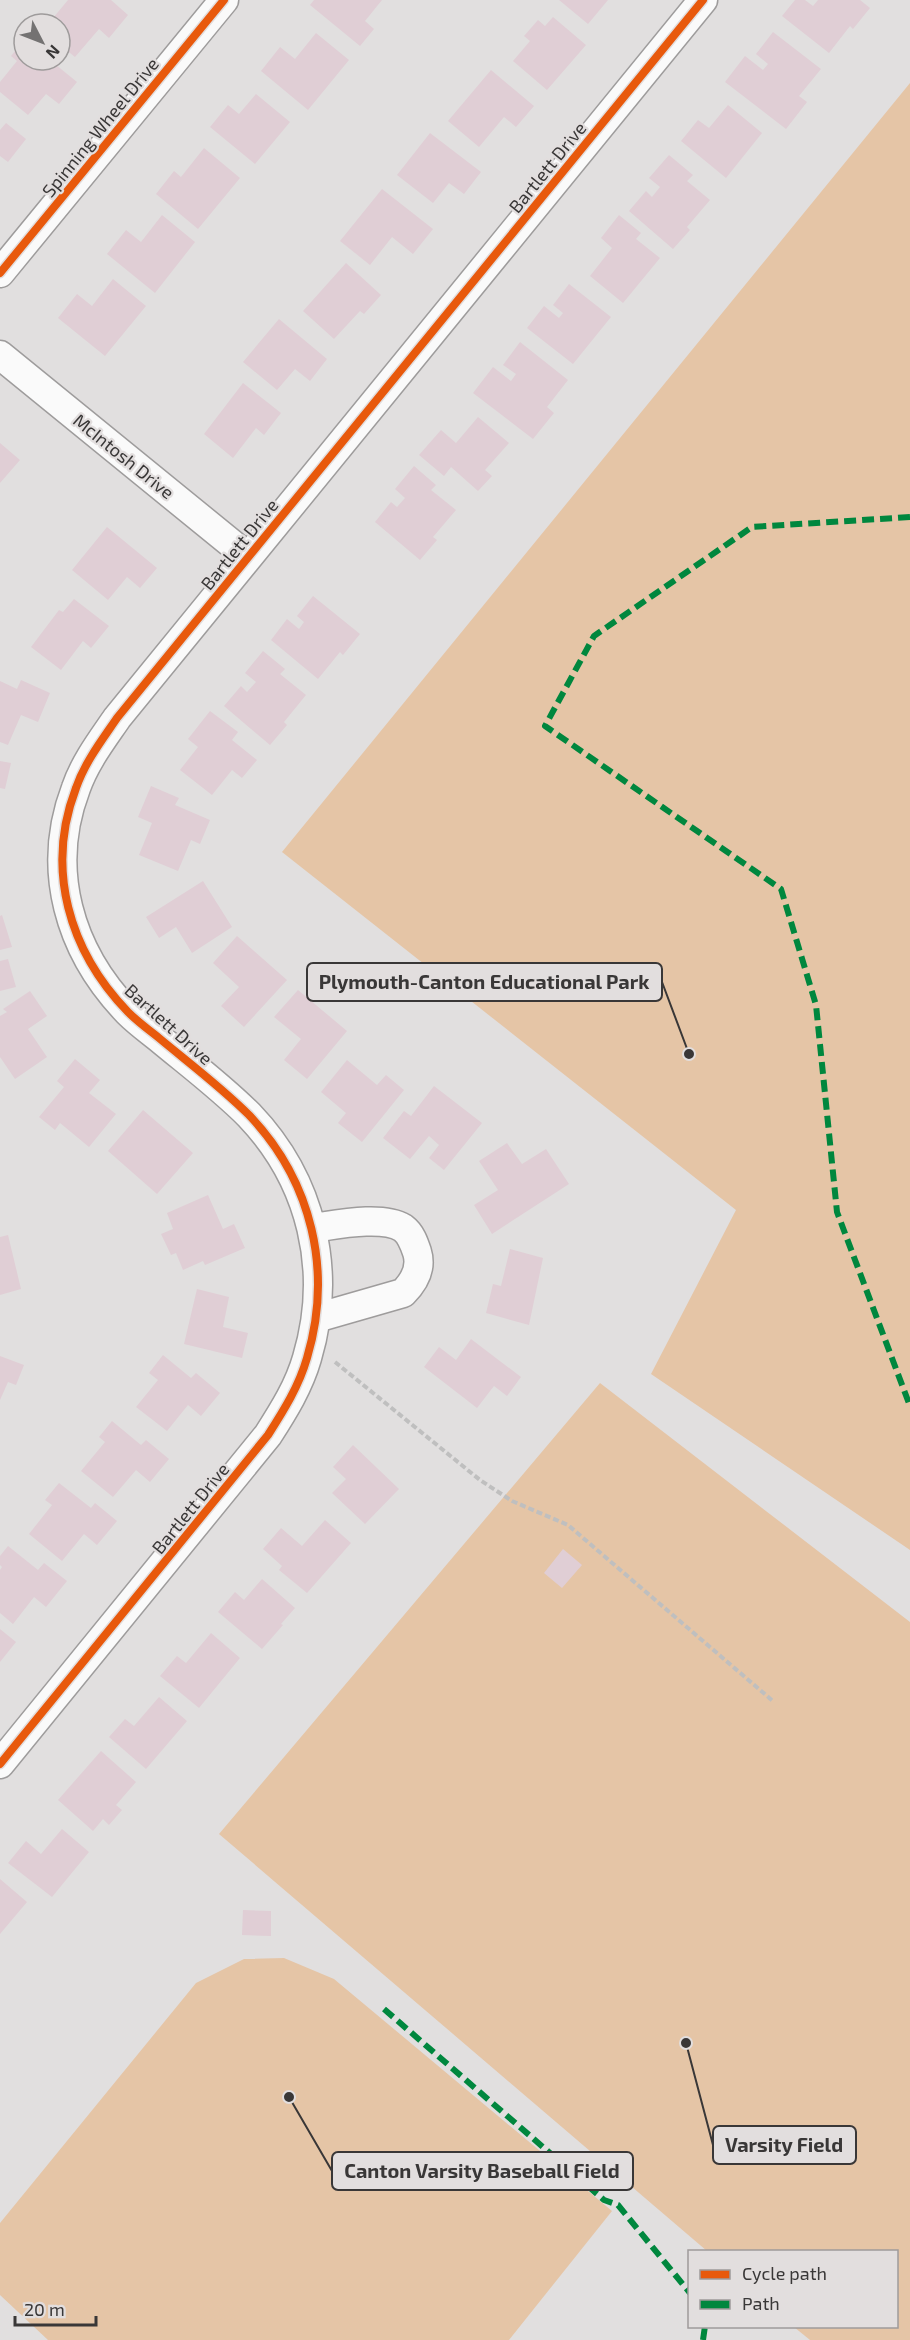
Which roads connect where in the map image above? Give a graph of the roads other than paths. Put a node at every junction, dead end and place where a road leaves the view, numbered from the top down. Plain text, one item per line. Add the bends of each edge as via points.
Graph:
1 (224, 0) edge
2 (703, 0) edge
3 (0, 273) edge
4 (0, 355) edge
5 (248, 557) junction
6 (312, 1228) junction
7 (316, 1318) junction
8 (0, 1764) edge

1 - 3 street, Spinning Wheel Drive
2 - 5 street, Bartlett Drive
4 - 5 street, McIntosh Drive
5 - 6 street, Bartlett Drive via 94,750 68,811 63,876 75,932 102,983 129,1014 249,1116 284,1158
6 - 7 street, Bartlett Drive via 318,1273
6 - 7 street via 363,1222 390,1224 403,1228 413,1239 418,1256 413,1282 403,1293
7 - 8 street, Bartlett Drive via 307,1359 292,1396 268,1435

